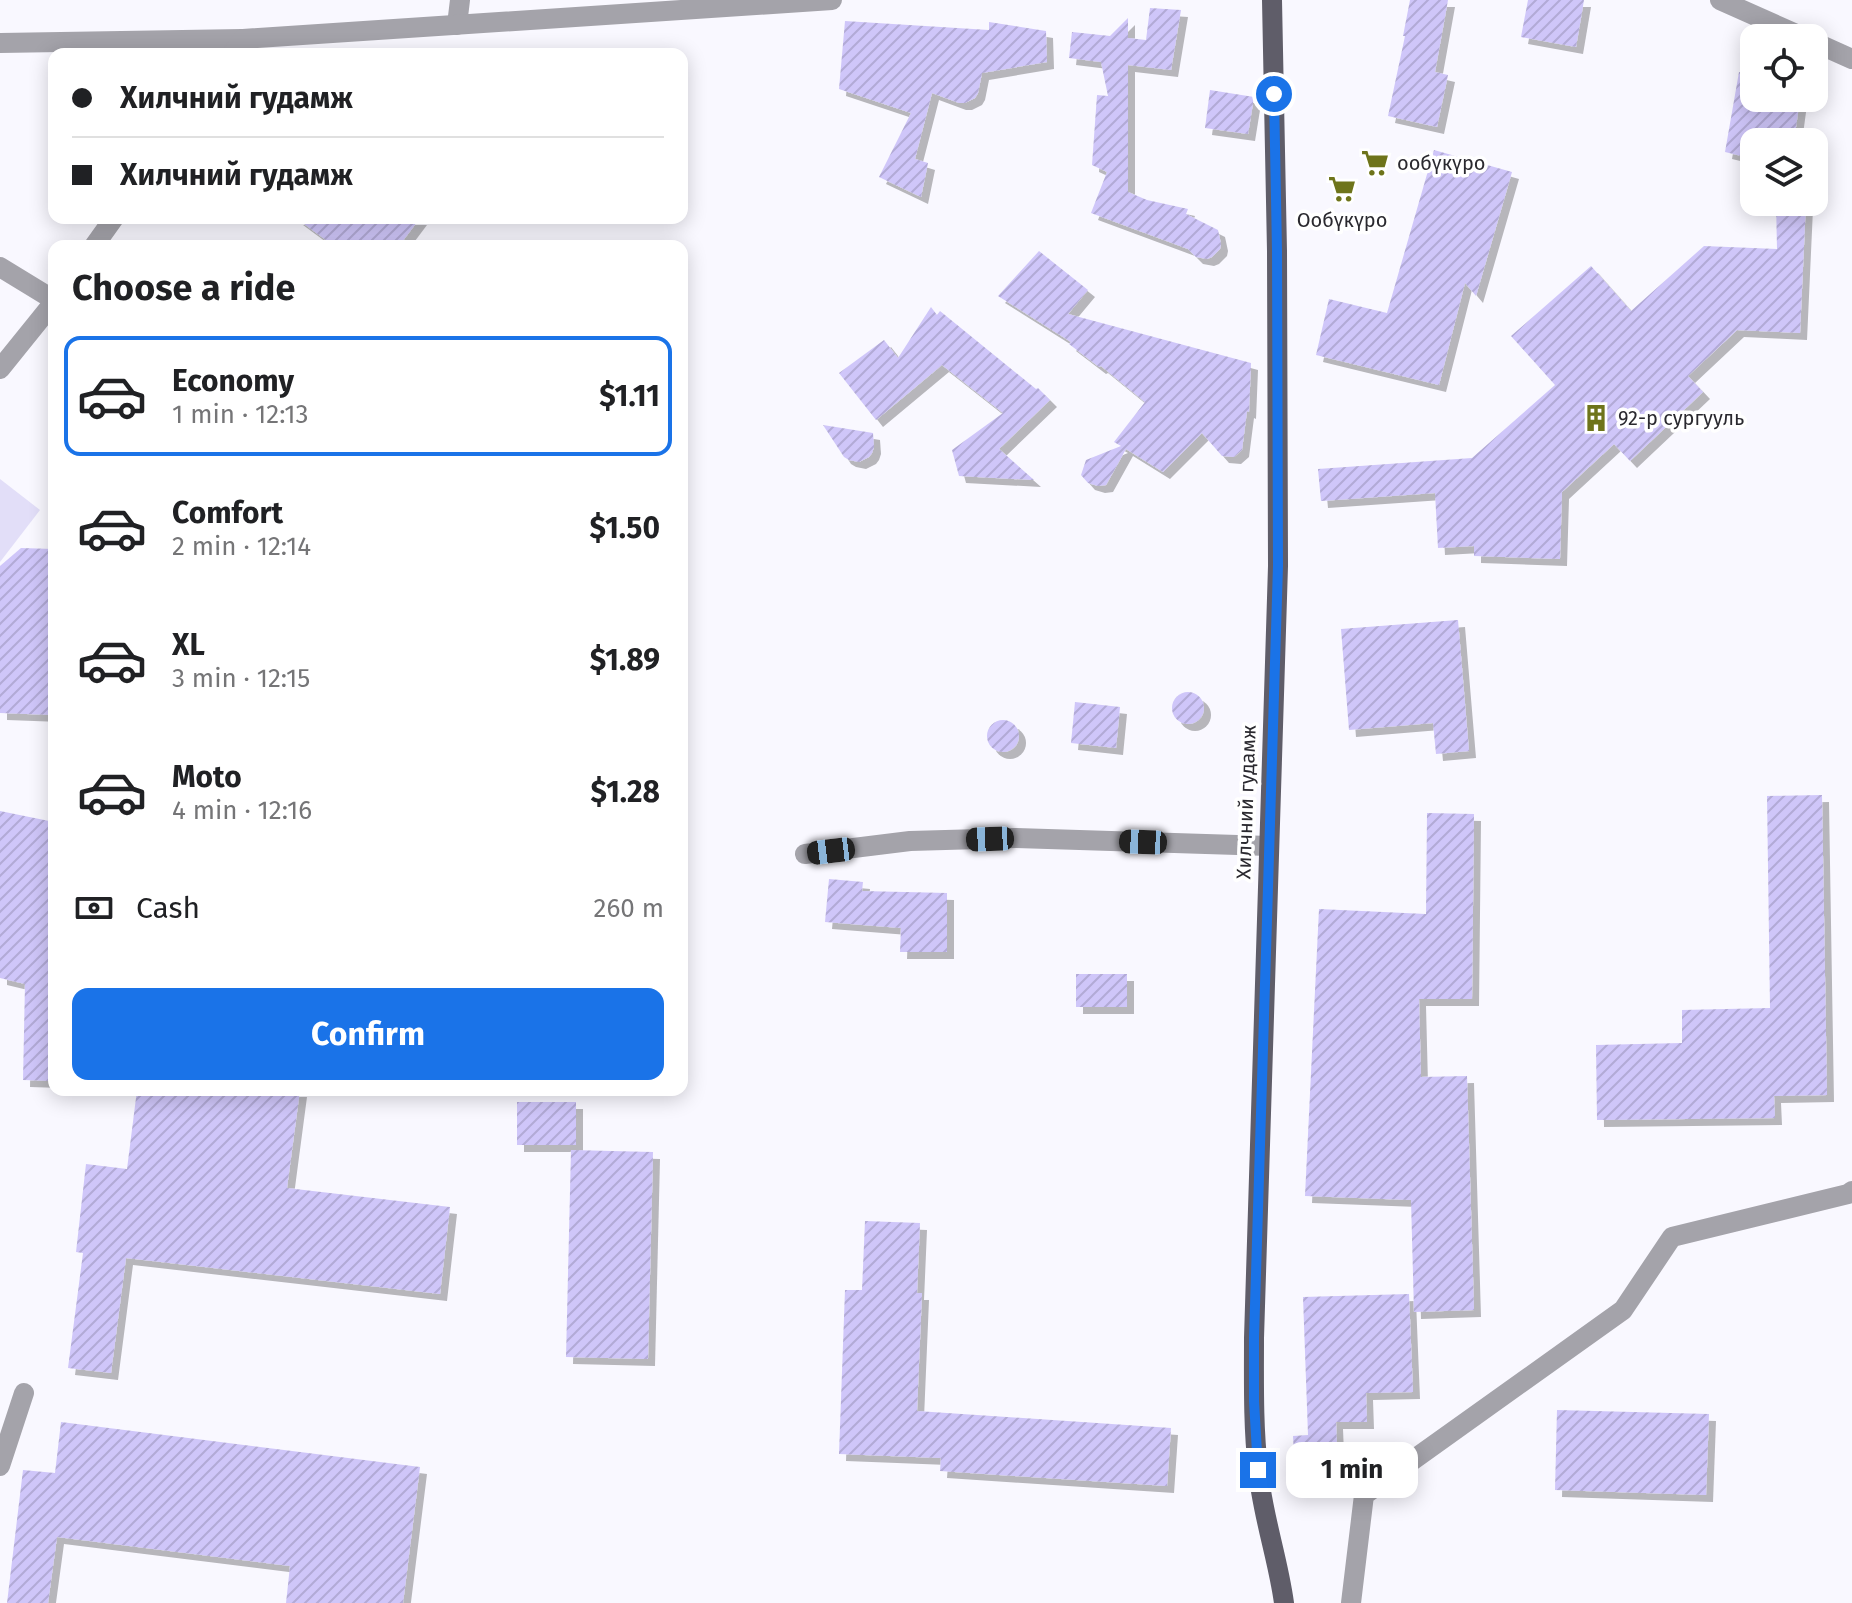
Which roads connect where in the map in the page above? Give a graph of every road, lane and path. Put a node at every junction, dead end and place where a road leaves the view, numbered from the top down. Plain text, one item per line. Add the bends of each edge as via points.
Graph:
1 (460, 0) edge
2 (832, 0) edge
3 (1272, 0) edge
4 (1720, 0) edge
5 (1774, 24) edge
6 (457, 25) junction
7 (0, 43) edge
8 (238, 46) edge
9 (1828, 48) edge
10 (1852, 59) edge
11 (0, 267) edge
12 (48, 297) edge
13 (48, 309) edge
14 (0, 369) edge
15 (1269, 846) junction
16 (805, 854) dead end
17 (1852, 1191) edge
18 (24, 1393) dead end
19 (0, 1466) edge
20 (1284, 1603) edge
21 (1351, 1603) edge

1 - 6 street
2 - 6 street
3 - 15 main road, Хилчний гудамж via 1278,566
4 - 5 street
6 - 8 street
7 - 8 street
9 - 10 street
11 - 12 street
13 - 14 street
15 - 16 street via 1016,838 910,841
15 - 20 main road, Хилчний гудамж via 1254,1401 1258,1470
17 - 21 street via 1672,1237 1623,1310 1364,1495
18 - 19 street

